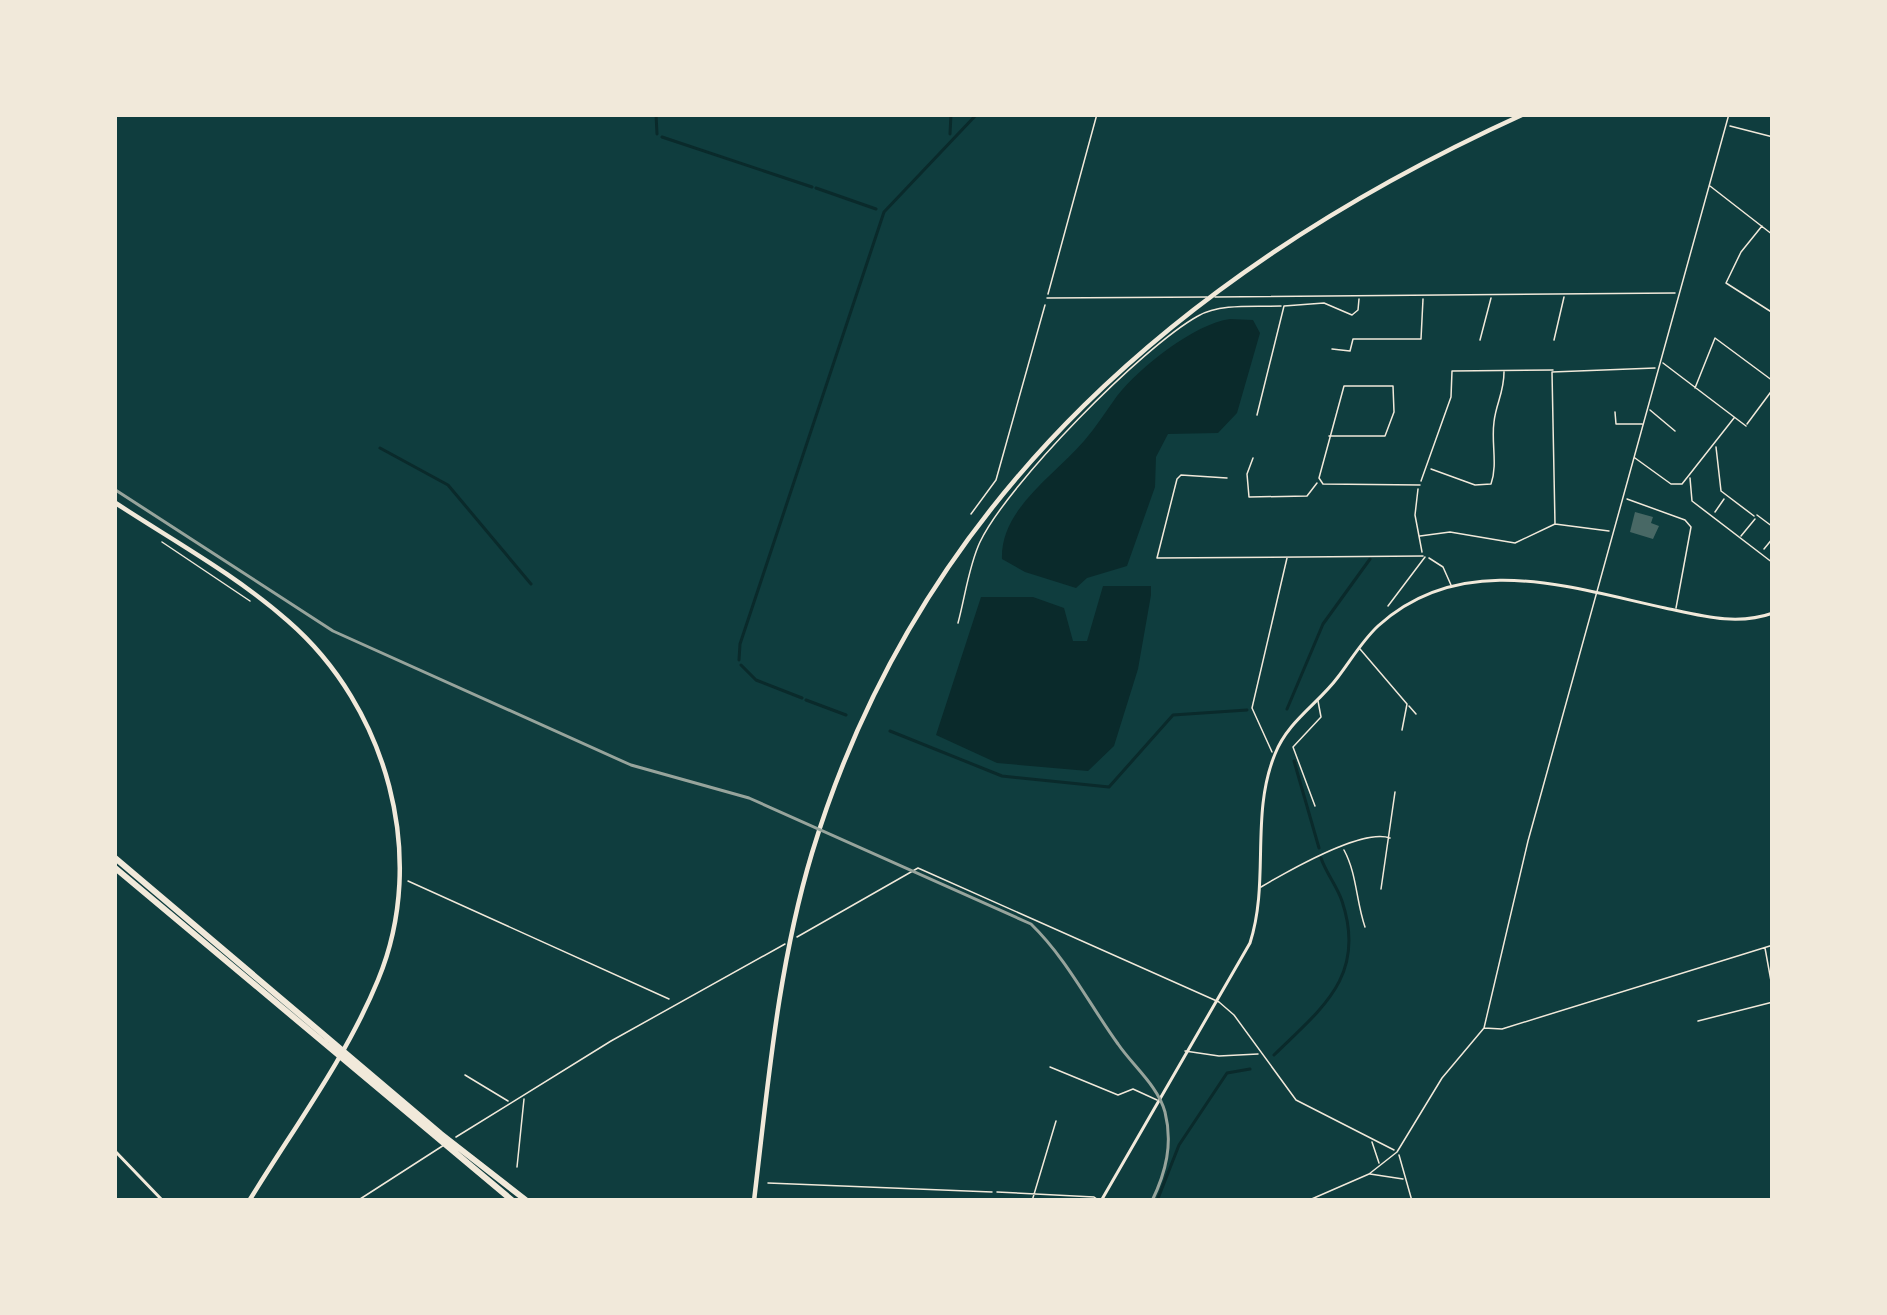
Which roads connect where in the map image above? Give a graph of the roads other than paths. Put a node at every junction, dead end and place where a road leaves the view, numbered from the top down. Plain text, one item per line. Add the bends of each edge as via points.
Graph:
1 (1097, 114) edge
2 (1524, 114) edge
3 (1729, 114) edge
4 (1726, 124) junction
5 (1773, 137) edge
6 (1709, 185) junction
7 (1762, 226) junction
8 (1773, 235) edge
9 (1679, 293) junction
10 (1492, 294) junction
11 (1564, 294) junction
12 (1359, 295) junction
13 (1424, 295) junction
14 (1285, 306) junction
15 (1773, 313) edge
16 (1480, 340) dead end
17 (1554, 340) dead end
18 (1332, 349) dead end
19 (1660, 361) junction
20 (1504, 368) junction
21 (1658, 368) junction
22 (1553, 370) junction
23 (1773, 381) edge
24 (1695, 388) junction
25 (1773, 389) edge
26 (1647, 408) junction
27 (1615, 412) dead end
28 (1257, 415) dead end
29 (1734, 418) junction
30 (1643, 424) junction
31 (1746, 426) junction
32 (1675, 430) dead end
33 (1743, 432) dead end
34 (1330, 436) junction
35 (1716, 442) junction
36 (1634, 457) junction
37 (1253, 458) dead end
38 (1427, 468) junction
39 (1690, 474) junction
40 (1227, 478) dead end
41 (1320, 482) junction
42 (1420, 485) junction
43 (1727, 496) junction
44 (1623, 498) junction
45 (114, 502) edge
46 (1756, 515) junction
47 (1712, 516) junction
48 (1555, 524) junction
49 (1773, 527) edge
50 (1613, 532) junction
51 (1418, 536) junction
52 (1740, 537) junction
53 (1773, 538) edge
54 (1761, 553) junction
55 (1424, 556) junction
56 (1287, 557) junction
57 (1773, 563) edge
58 (1451, 585) junction
59 (1596, 593) junction
60 (1388, 606) dead end
61 (1676, 610) junction
62 (1773, 613) edge
63 (958, 622) dead end
64 (1359, 648) junction
65 (1318, 701) junction
66 (1407, 704) junction
67 (1416, 714) dead end
68 (1402, 730) dead end
69 (1274, 755) junction
70 (1395, 792) dead end
71 (1315, 806) dead end
72 (1390, 838) junction
73 (1343, 848) junction
74 (114, 857) edge
75 (114, 867) edge
76 (1261, 887) junction
77 (1381, 889) dead end
78 (1365, 926) dead end
79 (797, 937) dead end
80 (784, 944) dead end
81 (1773, 945) edge
82 (1765, 947) junction
83 (1773, 992) edge
84 (1217, 1001) junction
85 (1773, 1002) edge
86 (1698, 1022) dead end
87 (1484, 1028) junction
88 (330, 1045) junction
89 (1185, 1051) junction
90 (1262, 1054) junction
91 (1050, 1067) dead end
92 (465, 1075) dead end
93 (524, 1094) junction
94 (1158, 1101) junction
95 (511, 1103) junction
96 (1056, 1121) dead end
97 (1371, 1138) junction
98 (453, 1149) junction
99 (114, 1150) edge
100 (1397, 1151) junction
101 (1380, 1166) junction
102 (517, 1167) dead end
103 (1369, 1174) junction
104 (1407, 1180) junction
105 (997, 1192) road end
106 (1034, 1194) junction
107 (163, 1201) edge
108 (249, 1201) edge
109 (357, 1201) edge
110 (513, 1201) edge
111 (527, 1201) edge
112 (754, 1201) edge
113 (1032, 1201) edge
114 (1101, 1201) edge
115 (1307, 1201) edge
116 (1412, 1201) edge

1 - 12 street via 1047,298
2 - 112 main road via 1387,182 1172,324 1085,400 991,506 922,605 860,723 823,819 778,1006
3 - 4 street
4 - 5 street
4 - 6 street
6 - 7 street
6 - 9 street
7 - 8 street
7 - 15 street via 1726,283
9 - 11 street
9 - 19 street
10 - 11 street
10 - 13 street
10 - 16 street
11 - 17 street
12 - 13 street
12 - 14 street via 1352,315 1324,303
13 - 18 street via 1421,339 1353,339 1350,352
14 - 28 street
14 - 63 street via 1201,314 1147,354 1028,476 978,545
19 - 21 street
19 - 24 street
20 - 22 street
20 - 38 street via 1452,371
20 - 38 street via 1491,484
21 - 22 street
21 - 26 street
22 - 48 street
23 - 24 street via 1715,338
24 - 29 street
25 - 31 street
26 - 30 street
26 - 32 street
27 - 30 street via 1618,424
29 - 31 street
29 - 35 street
30 - 36 street
31 - 33 street
34 - 34 street via 1388,433 1394,386 1344,386
34 - 41 street
35 - 39 street
35 - 43 street
36 - 39 street via 1676,486
36 - 44 street
37 - 41 street via 1250,497 1306,496
38 - 42 street
39 - 47 street via 1692,501
40 - 56 street via 1177,479 1157,558
41 - 42 street
42 - 51 street
43 - 46 street
43 - 47 street
44 - 50 street
44 - 61 street via 1691,527
45 - 108 main road via 273,609 331,666 382,760 397,826 399,876 386,957 361,1019
46 - 49 street
46 - 52 street
47 - 52 street
48 - 50 street
48 - 51 street via 1515,543 1450,532
50 - 59 street
51 - 55 street
52 - 54 street
53 - 54 street
54 - 57 street
55 - 56 street
55 - 58 street via 1443,567
55 - 60 street
56 - 69 street via 1252,708
58 - 59 street via 1508,578
58 - 64 street via 1382,622
59 - 61 street
59 - 87 street
61 - 62 street via 1745,620
64 - 65 street
64 - 66 street
65 - 69 street
65 - 71 street via 1321,717 1293,747
66 - 67 street
66 - 68 street
69 - 76 street via 1262,807
70 - 72 street
72 - 73 street via 1376,834
72 - 77 street
73 - 76 street
73 - 78 street
74 - 88 highway
75 - 88 highway
76 - 84 street via 1250,943
79 - 84 street via 917,868
80 - 93 street
81 - 82 street
82 - 83 street
82 - 87 street via 1502,1030
84 - 89 street
84 - 90 street
85 - 86 street
87 - 100 street
88 - 98 highway
89 - 90 street
89 - 94 street
90 - 97 street via 1296,1100
91 - 94 street via 1115,1094 1135,1090
92 - 95 street
93 - 95 street
93 - 102 street
94 - 114 street
95 - 109 street
96 - 106 street
97 - 100 street
97 - 101 street
98 - 110 highway
98 - 111 highway
99 - 107 street
100 - 101 street
100 - 104 street
101 - 103 street
103 - 104 street
103 - 115 street
104 - 116 street
105 - 106 street
106 - 113 street
106 - 114 street

